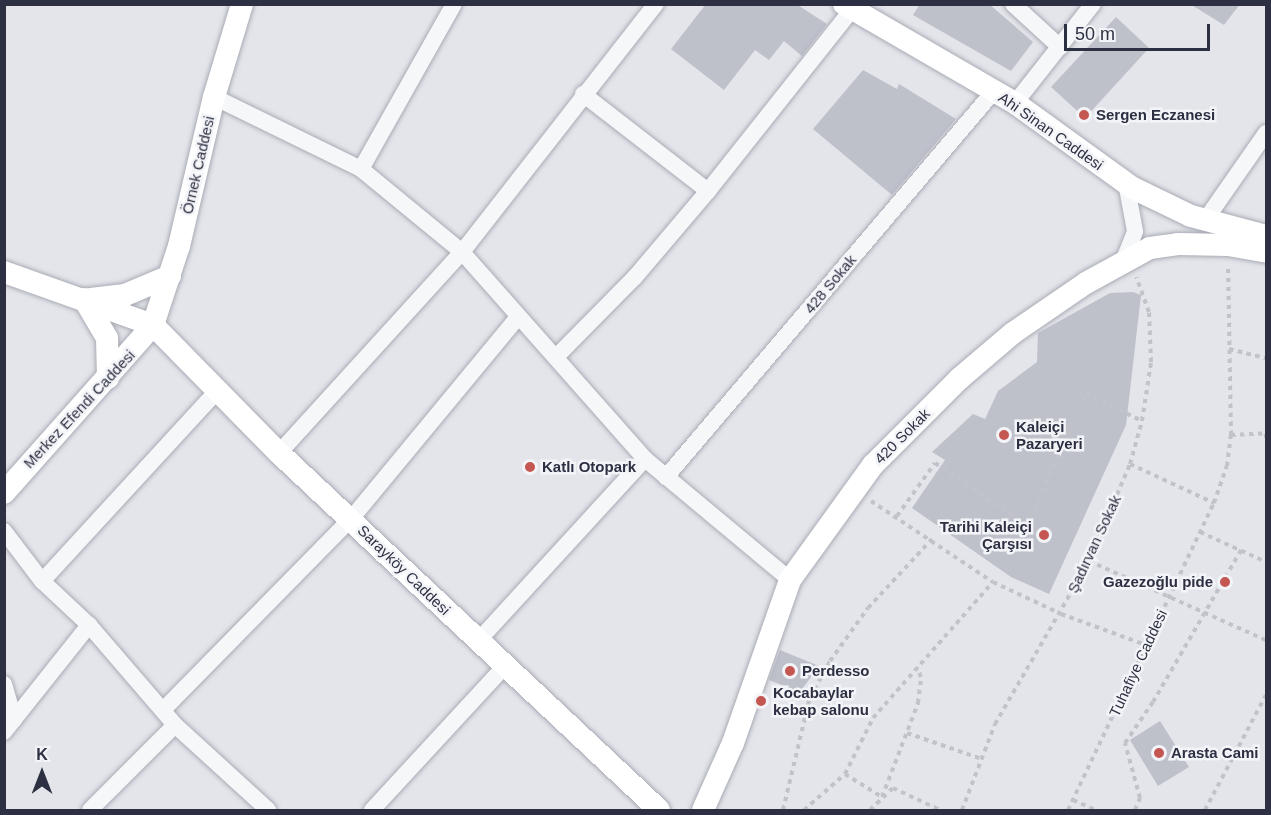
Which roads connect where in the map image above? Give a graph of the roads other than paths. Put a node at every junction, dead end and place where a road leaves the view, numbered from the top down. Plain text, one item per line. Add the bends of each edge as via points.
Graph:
1 (454, 4) edge
2 (656, 4) edge
3 (1013, 4) edge
4 (1093, 4) edge
5 (237, 6) edge
6 (848, 7) edge
7 (1060, 46) junction
8 (994, 91) junction
9 (583, 94) junction
10 (214, 97) junction
11 (1015, 103) junction
12 (1266, 133) edge
13 (361, 169) junction
14 (1126, 183) junction
15 (708, 191) junction
16 (1206, 219) junction
17 (1266, 236) edge
18 (462, 252) junction
19 (1266, 252) edge
20 (1126, 262) junction
21 (4, 272) edge
22 (170, 276) junction
23 (84, 299) junction
24 (518, 317) junction
25 (153, 326) junction
26 (556, 357) junction
27 (108, 378) junction
28 (217, 391) junction
29 (279, 453) junction
30 (645, 459) junction
31 (666, 477) junction
32 (4, 493) edge
33 (351, 519) junction
34 (4, 531) edge
35 (790, 580) junction
36 (42, 581) junction
37 (89, 625) junction
38 (478, 640) junction
39 (504, 666) junction
40 (4, 684) edge
41 (163, 710) junction
42 (175, 725) junction
43 (9, 726) edge
44 (90, 810) edge
45 (268, 810) edge
46 (372, 810) edge
47 (659, 810) edge
48 (703, 810) edge

1 - 13 street
2 - 9 street
3 - 7 street
4 - 7 street
5 - 10 street, Örnek Caddesi
6 - 8 street, Ahi Sinan Caddesi
6 - 15 street
7 - 11 street
8 - 11 street, Ahi Sinan Caddesi
8 - 31 street, 428 Sokak
9 - 15 street
9 - 18 street
10 - 13 street
10 - 22 street, Örnek Caddesi
11 - 14 street, Ahi Sinan Caddesi
12 - 16 street
13 - 18 street
14 - 16 street, Ahi Sinan Caddesi via 1191,216
14 - 20 street via 1135,231
15 - 26 street via 635,277
16 - 17 street, Ahi Sinan Caddesi
18 - 24 street
18 - 29 street
19 - 20 street, 420 Sokak via 1228,245 1178,244 1150,248
20 - 35 street, 420 Sokak via 1012,333 958,379 853,489
21 - 23 street
22 - 23 street via 125,295
22 - 25 street, Örnek Caddesi
23 - 25 street
23 - 27 street via 106,338
24 - 26 street
24 - 33 street
25 - 27 street, Merkez Efendi Caddesi
25 - 28 street, Sarayköy Caddesi
26 - 30 street
27 - 32 street, Merkez Efendi Caddesi
28 - 29 street, Sarayköy Caddesi
28 - 36 street
29 - 33 street, Sarayköy Caddesi
30 - 31 street
30 - 38 street
31 - 35 street
33 - 38 street, Sarayköy Caddesi
33 - 41 street
34 - 36 street
35 - 48 street, 420 Sokak via 733,743
36 - 37 street
37 - 41 street
37 - 43 street
38 - 39 street, Sarayköy Caddesi
39 - 46 street
39 - 47 street, Sarayköy Caddesi
40 - 43 street
41 - 42 street
42 - 44 street
42 - 45 street

